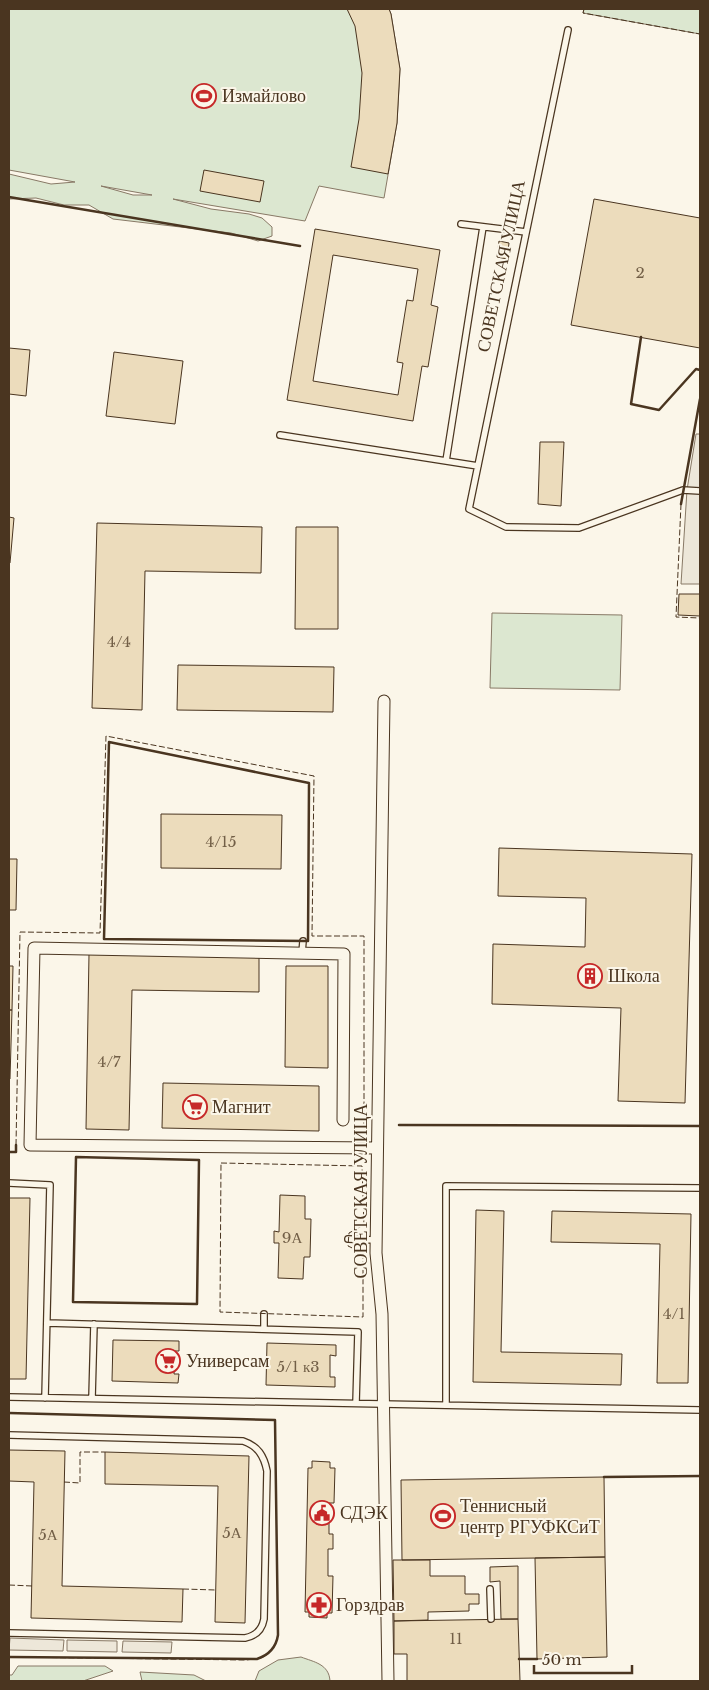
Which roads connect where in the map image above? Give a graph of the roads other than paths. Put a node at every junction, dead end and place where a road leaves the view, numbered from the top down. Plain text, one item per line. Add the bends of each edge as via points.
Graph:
1 (568, 30) dead end
2 (462, 224) dead end
3 (483, 227) junction
4 (526, 232) junction
5 (280, 435) dead end
6 (446, 461) junction
7 (478, 466) junction
8 (700, 491) edge
9 (384, 701) dead end
10 (303, 941) dead end
11 (302, 953) junction
12 (343, 1120) dead end
13 (377, 1148) junction
14 (9, 1184) edge
15 (700, 1188) edge
16 (348, 1239) dead end
17 (376, 1240) junction
18 (264, 1314) dead end
19 (47, 1323) junction
20 (94, 1324) junction
21 (264, 1329) junction
22 (9, 1397) edge
23 (45, 1398) junction
24 (92, 1398) junction
25 (356, 1403) junction
26 (383, 1403) junction
27 (446, 1405) junction
28 (700, 1410) edge
29 (9, 1435) edge
30 (490, 1589) dead end
31 (491, 1620) dead end
32 (9, 1633) edge
33 (388, 1681) edge

1 - 4 lane, СОВЕТСКАЯ УЛИЦА
2 - 3 lane
3 - 4 lane
3 - 6 lane
4 - 7 lane, СОВЕТСКАЯ УЛИЦА
5 - 6 lane
6 - 7 lane
7 - 8 lane, СОВЕТСКАЯ УЛИЦА via 469,509 506,527 579,528 683,490
9 - 13 street, СОВЕТСКАЯ УЛИЦА
10 - 11 lane
11 - 12 street via 344,954
11 - 13 street via 34,948 30,1145
13 - 17 street, СОВЕТСКАЯ УЛИЦА
14 - 19 lane via 50,1185
15 - 27 lane via 446,1186
16 - 17 lane
17 - 26 street, СОВЕТСКАЯ УЛИЦА via 382,1314
18 - 21 lane
19 - 20 lane
19 - 23 lane
20 - 21 lane
20 - 24 lane
21 - 25 lane via 358,1332
22 - 23 lane
23 - 24 lane
24 - 25 lane
25 - 26 lane
26 - 27 lane
26 - 33 street, СОВЕТСКАЯ УЛИЦА
27 - 28 lane
29 - 32 lane via 243,1441 260,1452 267,1470 264,1619 252,1636
30 - 31 lane

